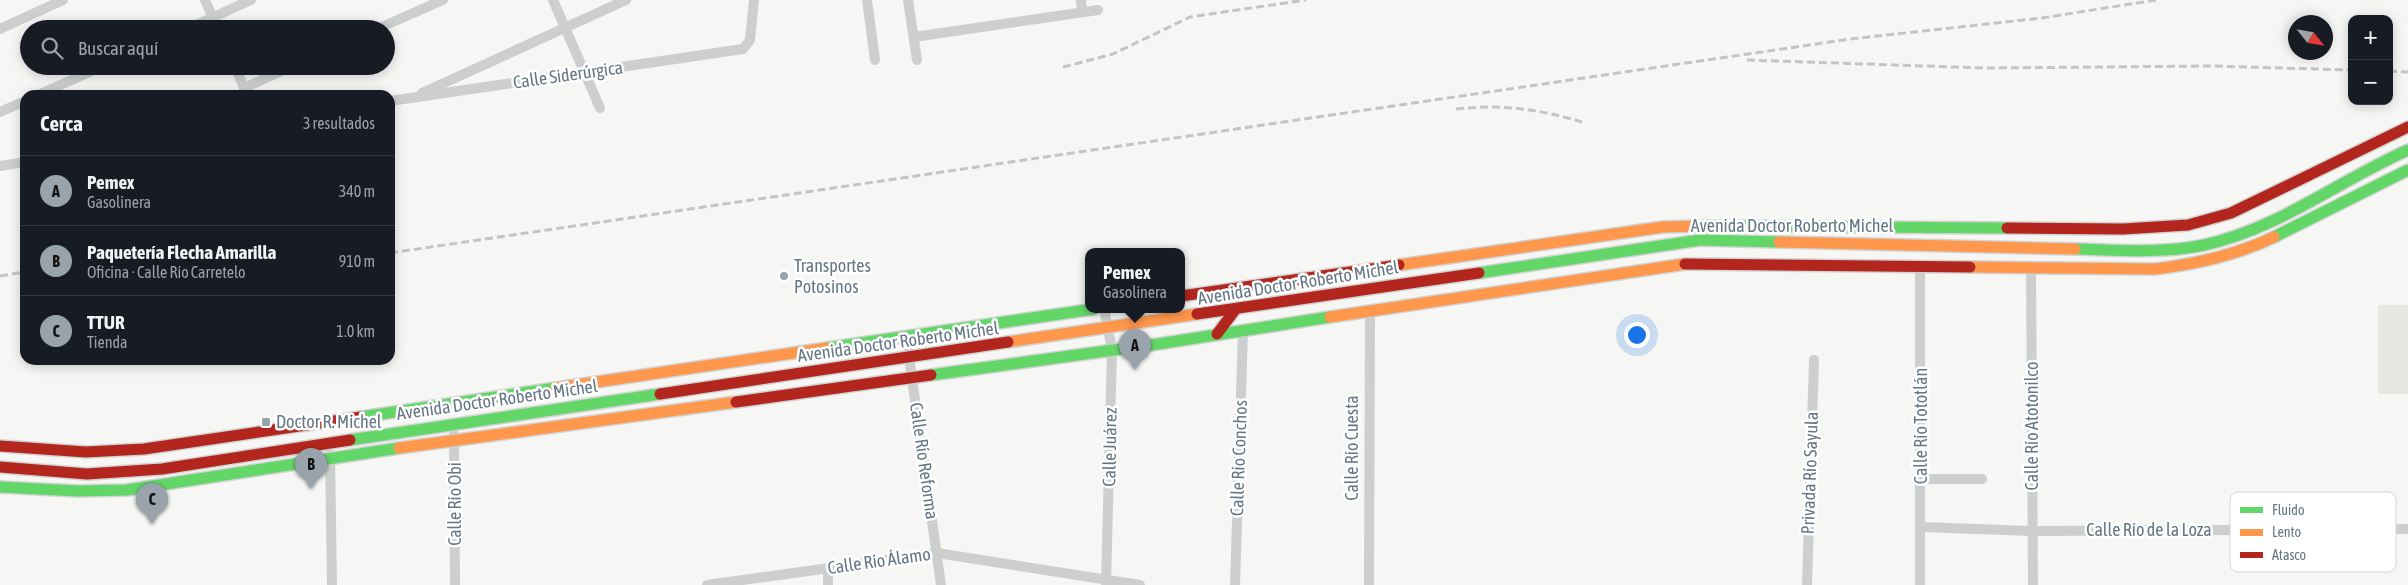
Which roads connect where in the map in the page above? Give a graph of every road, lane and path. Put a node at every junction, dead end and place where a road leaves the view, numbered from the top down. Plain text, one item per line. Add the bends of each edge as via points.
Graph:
1 (63, 0) edge
2 (205, 0) edge
3 (251, 0) edge
4 (443, 0) edge
5 (553, 0) edge
6 (626, 0) edge
7 (754, 0) edge
8 (867, 0) edge
9 (908, 0) edge
10 (1081, 0) edge
11 (1098, 10) dead end
12 (1082, 12) junction
13 (213, 18) junction
14 (208, 20) edge
15 (395, 21) edge
16 (565, 26) junction
17 (0, 29) edge
18 (914, 37) junction
19 (875, 60) dead end
20 (917, 60) dead end
21 (586, 73) junction
22 (83, 75) edge
23 (238, 75) edge
24 (275, 75) edge
25 (49, 90) edge
26 (246, 90) edge
27 (248, 90) edge
28 (411, 98) junction
29 (395, 100) edge
30 (20, 103) edge
31 (600, 108) dead end
32 (0, 112) edge
33 (2408, 127) edge
34 (2408, 150) edge
35 (20, 163) edge
36 (0, 166) edge
37 (2408, 170) edge
38 (1986, 228) junction
39 (1821, 243) junction
40 (1984, 247) junction
41 (1820, 265) junction
42 (1920, 266) junction
43 (2031, 267) junction
44 (1363, 270) junction
45 (1366, 290) junction
46 (1185, 295) edge
47 (1085, 310) edge
48 (1235, 310) junction
49 (1370, 311) junction
50 (1105, 313) edge
51 (1108, 328) junction
52 (1242, 330) junction
53 (1217, 334) junction
54 (906, 336) junction
55 (1112, 350) junction
56 (909, 358) junction
57 (1814, 360) dead end
58 (912, 378) junction
59 (454, 424) junction
60 (454, 440) junction
61 (330, 443) junction
62 (0, 446) edge
63 (330, 461) junction
64 (0, 467) edge
65 (1921, 479) junction
66 (1982, 479) dead end
67 (0, 486) edge
68 (1921, 527) junction
69 (2230, 530) edge
70 (2032, 531) junction
71 (936, 553) junction
72 (828, 568) junction
73 (1106, 582) edge
74 (332, 585) edge
75 (456, 585) edge
76 (708, 585) edge
77 (828, 585) edge
78 (941, 585) edge
79 (1140, 585) edge
80 (1235, 585) edge
81 (1369, 585) edge
82 (1806, 585) edge
83 (1920, 585) edge
84 (2032, 585) edge

1 - 17 street
2 - 13 street
3 - 13 street
4 - 15 street
5 - 16 street
6 - 16 street
7 - 21 street, Calle Siderúrgica via 750,40 746,47
8 - 19 street
9 - 18 street
10 - 12 street
11 - 12 street
12 - 18 street
13 - 14 street
16 - 21 street
16 - 28 street
18 - 20 street
21 - 28 street, Calle Siderúrgica
21 - 31 street
22 - 25 street
23 - 26 street
24 - 27 street
28 - 29 street, Calle Siderúrgica
30 - 32 street
33 - 38 main road, Avenida Doctor Roberto Michel via 2231,213 2188,225 2122,230
34 - 40 main road, Avenida Doctor Roberto Michel via 2251,229 2205,245 2155,251
35 - 36 street
37 - 43 main road, Avenida Doctor Roberto Michel via 2262,242 2208,261 2155,269
38 - 40 main road
38 - 44 main road, Avenida Doctor Roberto Michel via 1663,227
39 - 40 main road, Avenida Doctor Roberto Michel
39 - 41 main road
39 - 45 main road, Avenida Doctor Roberto Michel via 1700,240
41 - 42 main road, Avenida Doctor Roberto Michel
41 - 49 main road, Avenida Doctor Roberto Michel via 1669,265
42 - 43 main road, Avenida Doctor Roberto Michel
42 - 65 street, Calle Río Tototlán
43 - 70 street, Calle Río Atotonilco
44 - 45 main road
44 - 46 main road, Avenida Doctor Roberto Michel
45 - 48 main road, Avenida Doctor Roberto Michel
47 - 54 main road, Avenida Doctor Roberto Michel
48 - 51 main road, Avenida Doctor Roberto Michel
48 - 53 main road
49 - 52 main road, Avenida Doctor Roberto Michel
49 - 81 street, Calle Río Cuesta
50 - 51 street, Calle Juárez
51 - 55 street, Calle Juárez
51 - 56 main road, Avenida Doctor Roberto Michel
52 - 53 main road, Avenida Doctor Roberto Michel
52 - 80 street, Calle Río Conchos
53 - 55 main road, Avenida Doctor Roberto Michel
54 - 56 street, Calle Río Reforma
54 - 62 main road, Avenida Doctor Roberto Michel via 144,449 86,452
55 - 58 main road, Avenida Doctor Roberto Michel
55 - 73 street, Calle Juárez
56 - 58 street, Calle Río Reforma
56 - 59 main road, Avenida Doctor Roberto Michel
57 - 82 street, Privada Río Sayula
58 - 60 main road, Avenida Doctor Roberto Michel
58 - 71 street, Calle Río Reforma
59 - 60 street, Calle Río Obi
59 - 61 main road, Avenida Doctor Roberto Michel
60 - 63 main road, Avenida Doctor Roberto Michel
60 - 75 street, Calle Río Obi
61 - 63 street
61 - 64 main road, Avenida Doctor Roberto Michel via 162,469 87,474
63 - 67 main road, Avenida Doctor Roberto Michel via 128,490 78,492
63 - 74 street
65 - 66 street
65 - 68 street, Calle Río Tototlán
68 - 70 street, Calle Río de la Loza
68 - 83 street, Calle Río Tototlán
69 - 70 street, Calle Río de la Loza
70 - 84 street, Calle Río Atotonilco
71 - 72 street, Calle Río Álamo
71 - 73 street, Calle Río Álamo
71 - 78 street, Calle Río Reforma
72 - 76 street, Calle Río Álamo
72 - 77 street
73 - 79 street, Calle Río Álamo

